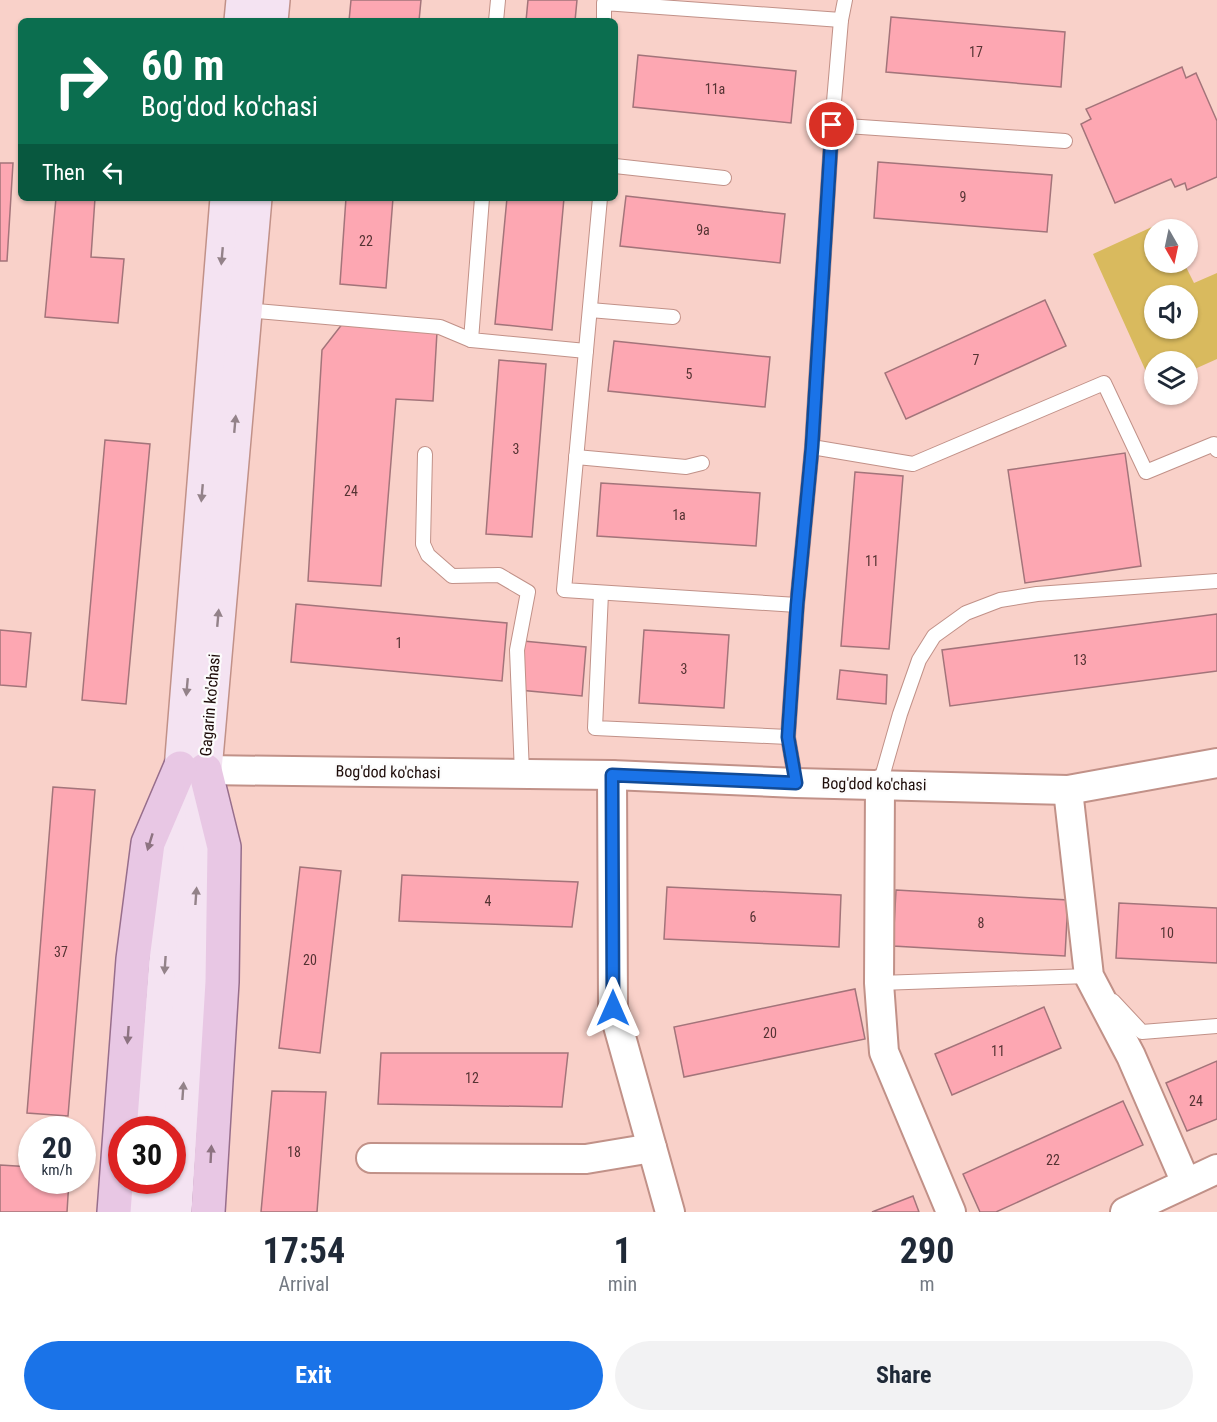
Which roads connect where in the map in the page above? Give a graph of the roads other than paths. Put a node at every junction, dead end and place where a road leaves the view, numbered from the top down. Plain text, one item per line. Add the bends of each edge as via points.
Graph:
1 (243, 0) edge
2 (273, 0) edge
3 (498, 0) edge
4 (845, 0) edge
5 (241, 18) edge
6 (272, 18) edge
7 (496, 18) edge
8 (603, 18) edge
9 (842, 20) junction
10 (832, 125) junction
11 (1065, 141) dead end
12 (618, 166) edge
13 (724, 178) dead end
14 (226, 201) edge
15 (255, 201) edge
16 (482, 201) edge
17 (600, 201) edge
18 (245, 310) junction
19 (590, 310) junction
20 (673, 316) dead end
21 (471, 340) junction
22 (586, 351) junction
23 (812, 447) junction
24 (1217, 450) edge
25 (425, 454) dead end
26 (576, 457) junction
27 (702, 463) dead end
28 (1217, 581) edge
29 (601, 593) junction
30 (797, 605) junction
31 (788, 737) junction
32 (1217, 763) edge
33 (193, 769) junction
34 (522, 773) junction
35 (612, 775) junction
36 (796, 783) junction
37 (880, 784) junction
38 (1068, 790) junction
39 (1089, 976) junction
40 (879, 983) junction
41 (1217, 1026) edge
42 (154, 1116) edge
43 (652, 1148) junction
44 (370, 1158) dead end
45 (1217, 1169) edge
46 (1186, 1183) junction
47 (147, 1194) edge
48 (114, 1212) edge
49 (146, 1212) edge
50 (175, 1212) edge
51 (208, 1212) edge
52 (670, 1212) edge
53 (951, 1212) edge
54 (1125, 1212) edge

1 - 5 main road
2 - 6 main road
3 - 7 lane
4 - 9 lane
8 - 9 lane via 604,3
9 - 10 lane
10 - 11 lane
10 - 23 lane
12 - 13 lane
14 -> 33 main road, Gagarin ko'chasi
15 - 18 main road, Gagarin ko'chasi
16 - 21 lane
17 - 19 lane
18 - 21 lane via 440,327
33 -> 18 main road, Gagarin ko'chasi
19 - 20 lane
19 - 22 lane
21 - 22 lane
22 - 26 lane
23 - 24 lane via 913,464 1104,383 1146,472 1214,444
23 - 30 lane
25 - 34 lane via 423,544 428,555 452,576 499,575 528,592 517,650
26 - 27 lane via 686,467
26 - 29 lane via 564,590
28 - 37 lane via 1036,594 1000,600 966,613 934,636 920,660
29 - 30 lane
29 - 31 lane via 596,728
30 - 31 lane
31 - 36 lane
32 - 38 street, Bog'dod ko'chasi
33 - 34 street, Bog'dod ko'chasi
33 -> 42 main road, Gagarin ko'chasi
33 -> 48 main road via 148,843 133,959
50 -> 33 main road, Gagarin ko'chasi
51 -> 33 main road via 222,982 224,847
34 - 35 street, Bog'dod ko'chasi
35 - 36 street, Bog'dod ko'chasi
35 - 43 street via 613,1008
36 - 37 street, Bog'dod ko'chasi
37 - 38 street, Bog'dod ko'chasi
37 - 40 street
38 - 39 street
39 - 40 lane
39 - 41 lane via 1142,1032
39 - 46 street via 1131,1056
40 - 53 street via 884,1052
43 - 44 street via 586,1159
43 - 52 street
45 - 46 street
46 - 54 street
47 - 49 main road

